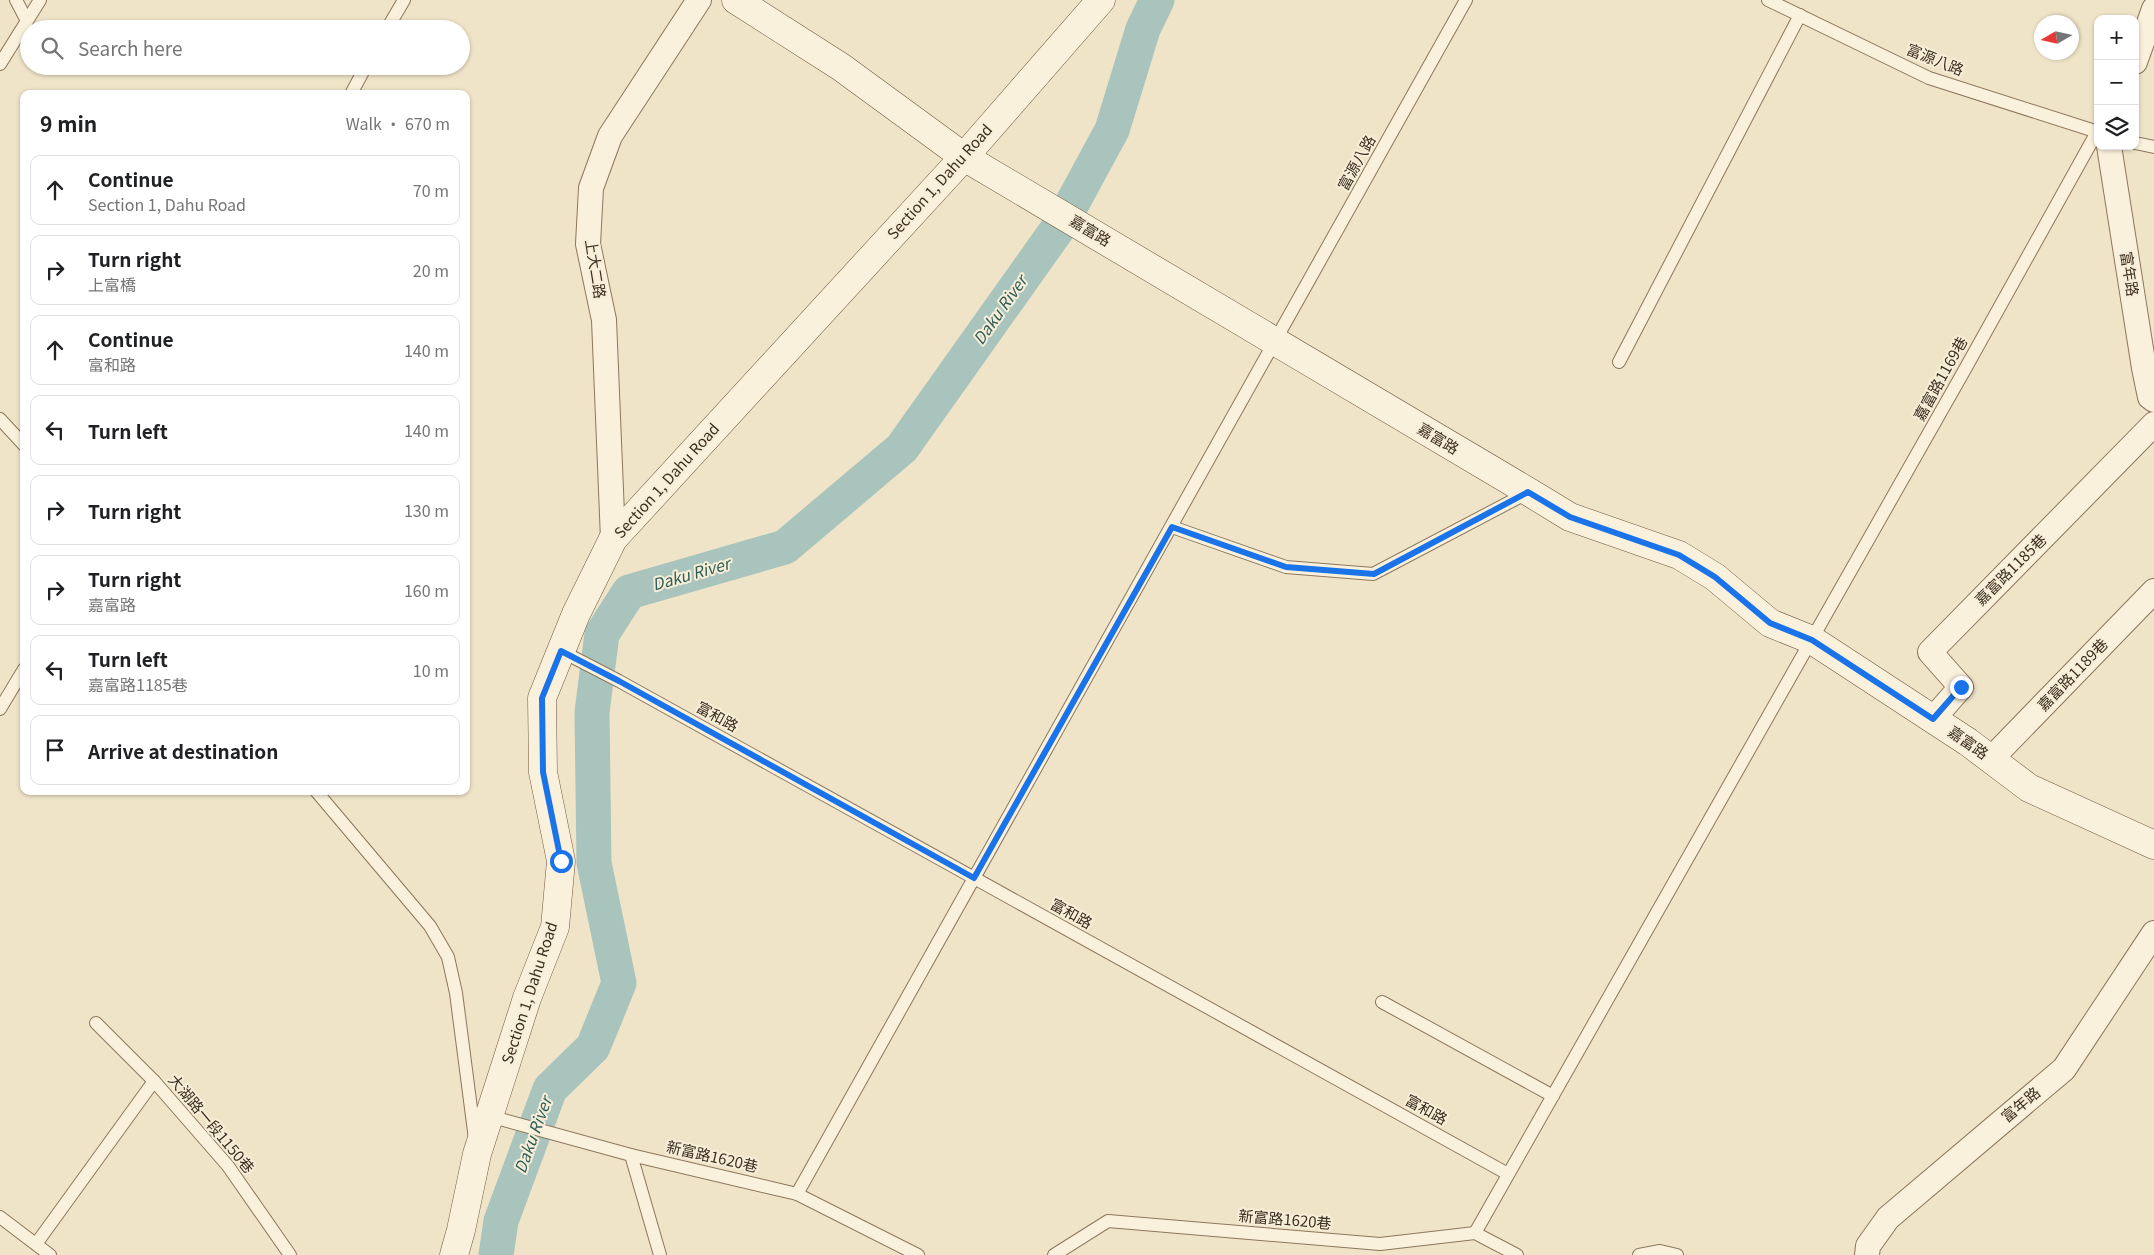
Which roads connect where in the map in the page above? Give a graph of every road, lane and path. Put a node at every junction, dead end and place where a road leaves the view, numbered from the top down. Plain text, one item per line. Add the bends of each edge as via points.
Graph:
1 (16, 0) edge
2 (40, 0) edge
3 (404, 0) edge
4 (699, 0) edge
5 (736, 0) edge
6 (1101, 0) edge
7 (1466, 0) edge
8 (1768, 0) edge
9 (2154, 9) edge
10 (1800, 15) junction
11 (26, 20) edge
12 (28, 20) edge
13 (392, 20) edge
14 (20, 32) edge
15 (2136, 60) edge
16 (0, 64) edge
17 (361, 75) edge
18 (353, 90) edge
19 (2094, 135) edge
20 (2139, 144) edge
21 (2154, 147) edge
22 (2094, 149) edge
23 (2103, 150) edge
24 (964, 157) junction
25 (1276, 342) junction
26 (1619, 362) dead end
27 (2154, 400) edge
28 (0, 419) edge
29 (2154, 424) edge
30 (20, 441) edge
31 (1528, 492) junction
32 (1172, 527) junction
33 (613, 539) junction
34 (2154, 591) edge
35 (1812, 640) junction
36 (568, 654) junction
37 (20, 676) edge
38 (0, 709) edge
39 (1933, 719) junction
40 (1991, 759) junction
41 (319, 795) edge
42 (2154, 845) edge
43 (974, 878) junction
44 (2154, 933) edge
45 (1382, 1002) dead end
46 (96, 1023) dead end
47 (154, 1080) junction
48 (1553, 1096) junction
49 (489, 1116) junction
50 (477, 1154) junction
51 (631, 1155) junction
52 (1508, 1174) junction
53 (797, 1194) junction
54 (0, 1217) edge
55 (1475, 1233) junction
56 (36, 1244) junction
57 (50, 1255) edge
58 (290, 1255) edge
59 (454, 1255) edge
60 (660, 1255) edge
61 (918, 1255) edge
62 (1054, 1255) edge
63 (1517, 1255) edge
64 (1639, 1255) edge
65 (1677, 1255) edge
66 (1867, 1255) edge

1 - 11 lane
2 - 12 lane
3 - 13 lane
4 - 33 street, 上大二路 via 610,136 590,188 588,244 604,320
5 - 24 street, 嘉富路 via 841,67
6 - 24 street, Section 1, Dahu Road
7 - 25 lane, 富源八路
8 - 10 lane, 富源八路
9 - 15 street
10 - 19 lane, 富源八路 via 1929,78
10 - 26 lane
14 - 16 lane
17 - 18 lane
20 - 21 lane
22 - 35 lane, 嘉富路1169巷
23 - 27 street, 富年路 via 2144,368 2150,397
24 - 25 street, 嘉富路
24 - 33 street, Section 1, Dahu Road
25 - 31 street, 嘉富路
25 - 32 lane, 富源八路
28 - 30 lane
29 - 39 street, 嘉富路1185巷 via 1930,652 1961,687
31 - 32 lane via 1374,574 1286,567
31 - 35 street, 嘉富路 via 1570,517 1679,555 1715,577 1770,623
32 - 43 lane, 富源八路
33 - 36 street, Section 1, Dahu Road via 576,614
34 - 40 street, 嘉富路1189巷
35 - 39 street, 嘉富路
35 - 48 lane, 嘉富路1169巷
36 - 43 lane, 富和路
36 - 49 street, Section 1, Dahu Road via 542,698 543,772 561,861 555,927 527,998
37 - 38 lane
39 - 40 street, 嘉富路
40 - 42 street, 嘉富路 via 2029,788
41 - 50 lane via 430,926 448,957 456,993
43 - 52 lane, 富和路
43 - 53 lane, 富源八路
44 - 66 street, 富年路 via 2064,1069 1888,1218 1868,1246
45 - 48 lane
46 - 47 lane, 大湖路一段1150巷
47 - 56 lane
47 - 58 lane, 大湖路一段1150巷 via 228,1166
48 - 52 lane, 嘉富路1169巷
49 - 50 street, Section 1, Dahu Road
49 - 51 lane, 新富路1620巷
50 - 59 street, Section 1, Dahu Road
51 - 53 lane, 新富路1620巷
51 - 60 lane
52 - 55 lane, 嘉富路1169巷
53 - 61 lane, 新富路1620巷
54 - 56 lane
55 - 62 lane, 新富路1620巷 via 1380,1244 1108,1221
55 - 63 lane
56 - 57 lane
64 - 65 lane via 1660,1251

